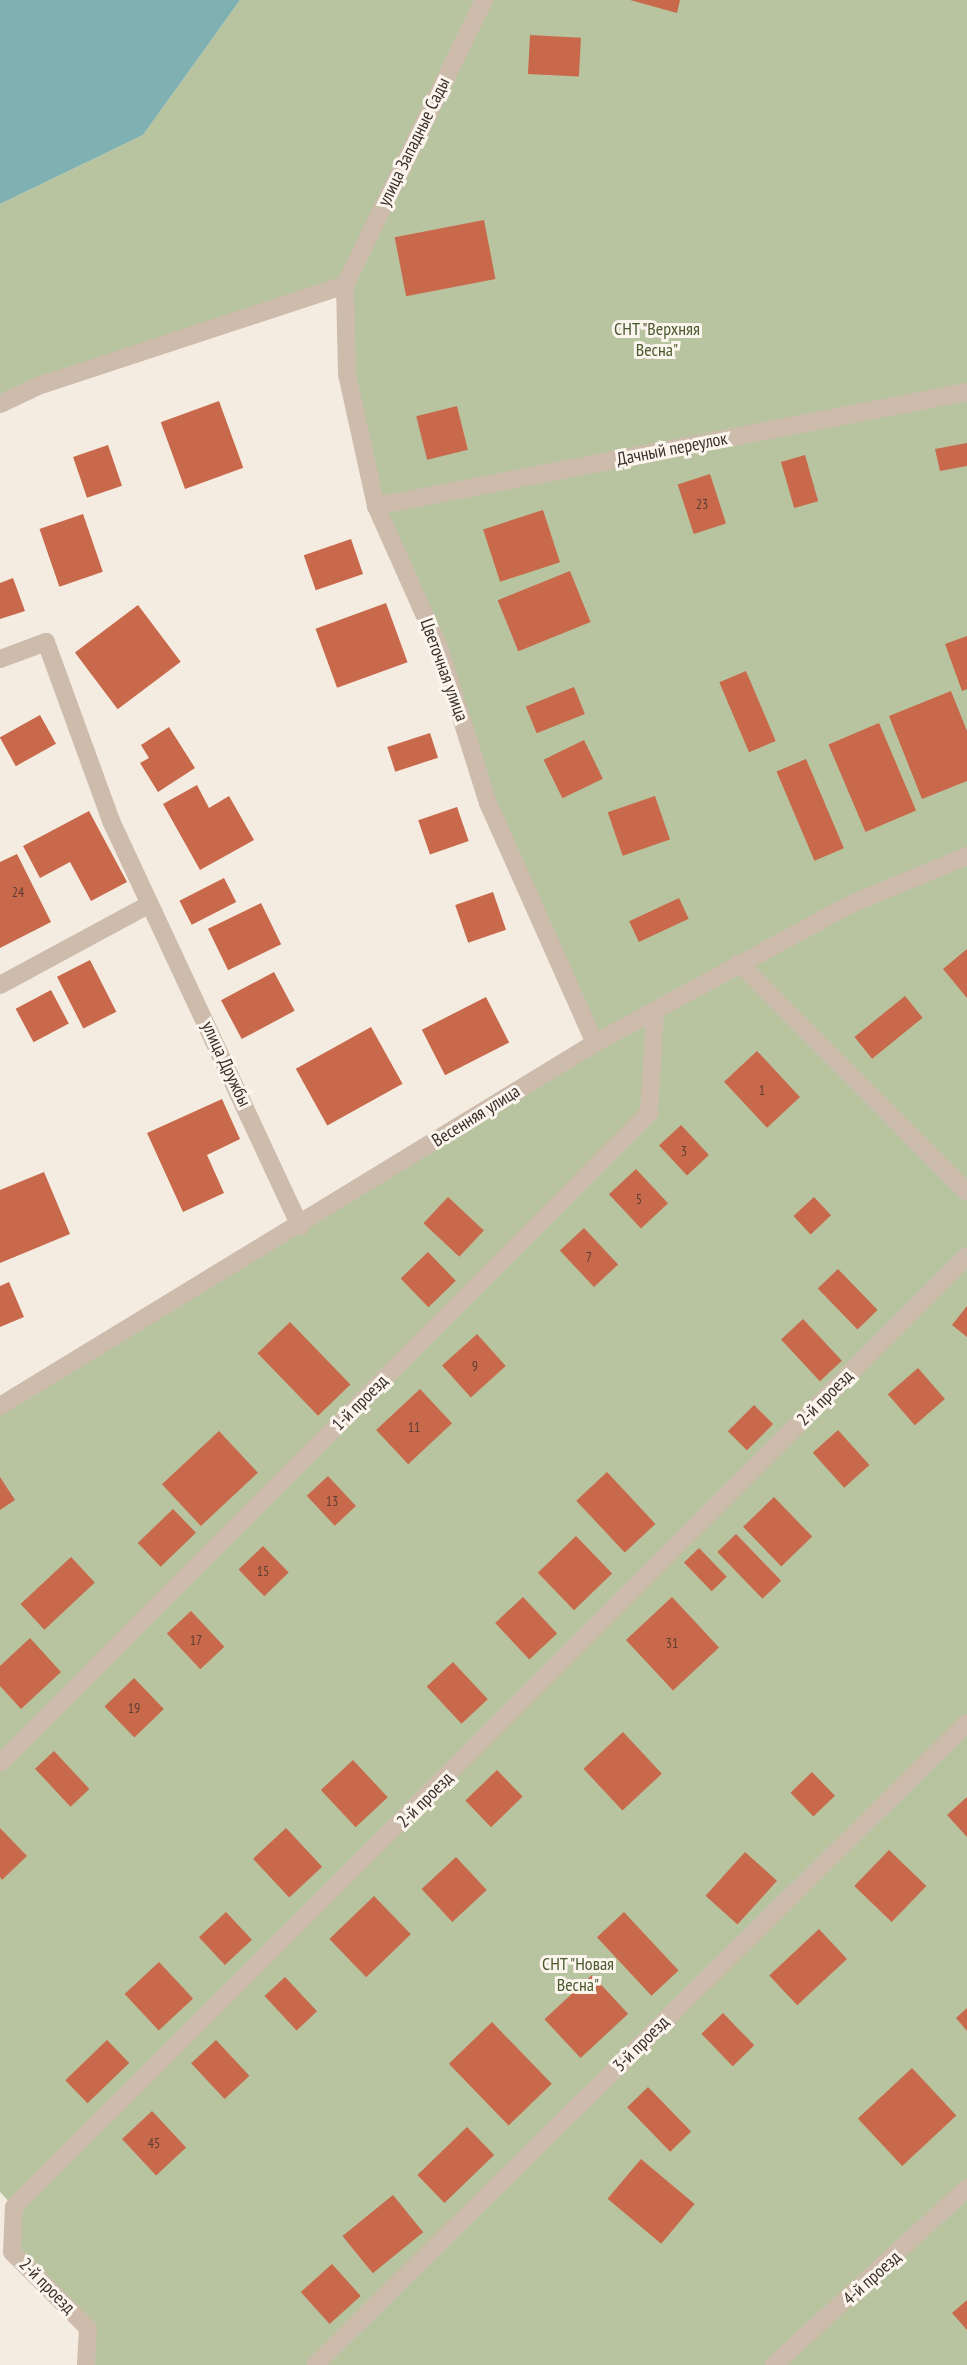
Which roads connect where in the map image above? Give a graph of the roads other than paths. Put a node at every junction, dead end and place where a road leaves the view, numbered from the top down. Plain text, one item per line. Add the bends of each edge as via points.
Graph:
1 (484, 0) edge
2 (345, 285) junction
3 (967, 392) edge
4 (0, 404) edge
5 (376, 506) junction
6 (0, 659) edge
7 (967, 856) edge
8 (148, 905) junction
9 (739, 963) junction
10 (0, 985) edge
11 (655, 1013) junction
12 (595, 1043) junction
13 (967, 1192) edge
14 (300, 1226) junction
15 (967, 1256) edge
16 (0, 1406) edge
17 (967, 1723) edge
18 (0, 1763) edge
19 (967, 2188) edge
20 (86, 2365) edge
21 (315, 2365) edge
22 (774, 2365) edge

1 - 2 street, улица Западные Сады
2 - 4 street via 38,386
2 - 5 street, Цветочная улица via 347,374
3 - 5 street, Дачный переулок
5 - 12 street, Цветочная улица via 440,650 488,803
6 - 8 street, улица Дружбы via 46,642
7 - 9 street, Весенняя улица via 850,904
8 - 10 street
8 - 14 street, улица Дружбы
9 - 11 street, Весенняя улица
9 - 13 street
11 - 12 street, Весенняя улица
11 - 18 street, 1-й проезд via 649,1113
12 - 14 street, Весенняя улица
14 - 16 street, Весенняя улица
15 - 20 street, 2-й проезд via 14,2207 12,2252 88,2328
17 - 21 street, 3-й проезд
19 - 22 street, 4-й проезд

